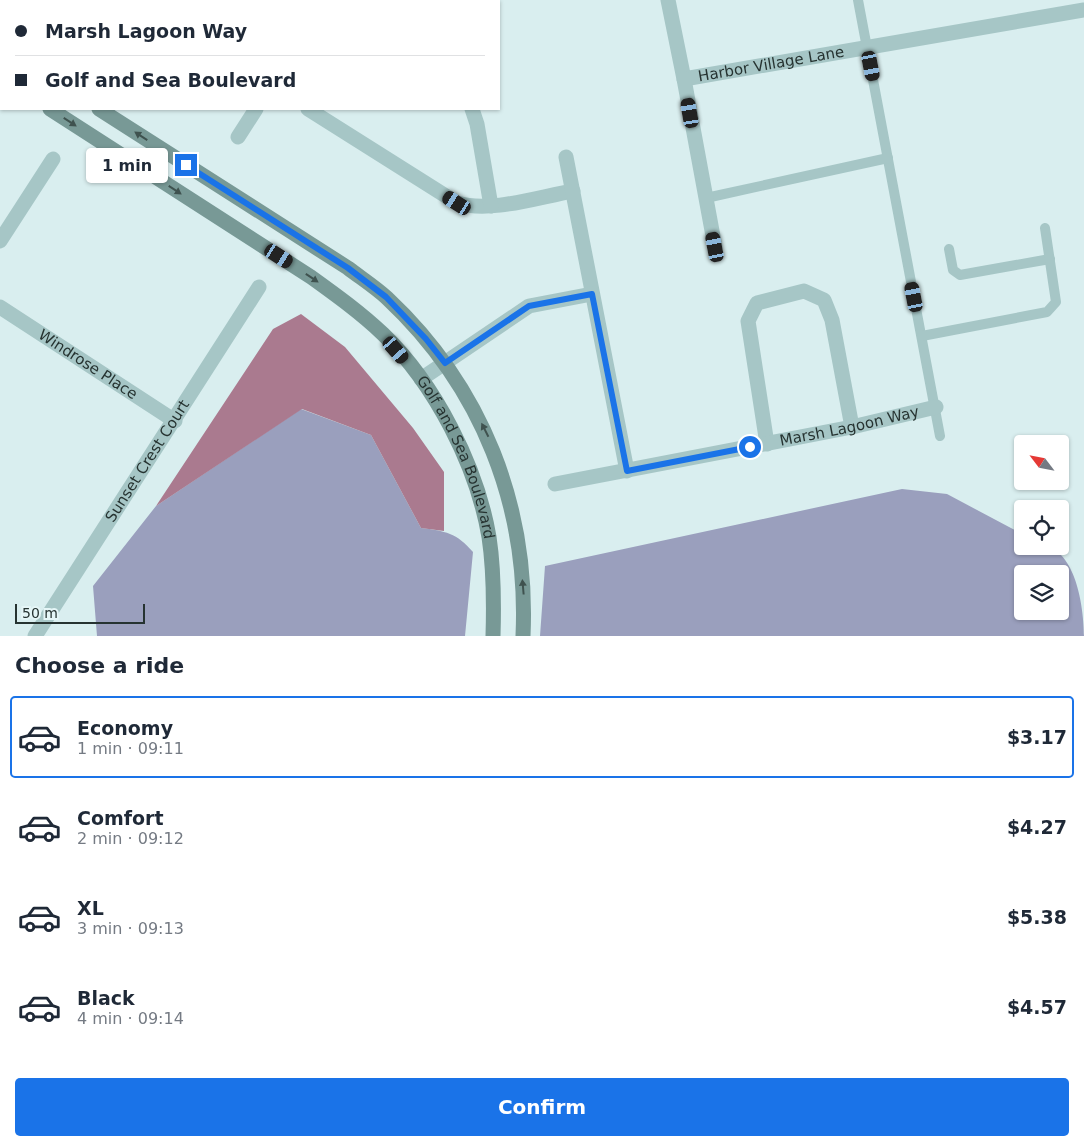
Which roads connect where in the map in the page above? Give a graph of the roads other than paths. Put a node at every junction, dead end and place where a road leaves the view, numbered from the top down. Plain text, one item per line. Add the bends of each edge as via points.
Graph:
1 (668, 0) edge
2 (858, 0) edge
3 (1084, 10) edge
4 (867, 47) junction
5 (684, 79) junction
6 (52, 110) edge
7 (103, 110) edge
8 (255, 110) edge
9 (310, 110) edge
10 (472, 110) edge
11 (90, 134) junction
12 (238, 137) dead end
13 (566, 157) dead end
14 (888, 158) junction
15 (52, 159) dead end
16 (573, 191) junction
17 (706, 198) junction
18 (491, 206) junction
19 (1045, 228) dead end
20 (0, 241) edge
21 (715, 247) dead end
22 (949, 249) dead end
23 (1050, 259) junction
24 (258, 287) dead end
25 (592, 294) junction
26 (0, 307) edge
27 (922, 336) junction
28 (445, 363) junction
29 (422, 379) junction
30 (936, 407) junction
31 (175, 421) junction
32 (852, 427) junction
33 (940, 436) dead end
34 (767, 444) junction
35 (627, 471) junction
36 (555, 484) dead end
37 (34, 636) edge
38 (493, 636) edge
39 (522, 636) edge

1 - 5 street, Harbor Village Lane
2 - 4 lane
3 - 4 street, Harbor Village Lane
4 - 5 street, Harbor Village Lane
4 - 14 lane
5 - 17 street
6 -> 11 street, Golf and Sea Boulevard
7 - 11 street
28 -> 7 street, Golf and Sea Boulevard via 386,297 348,268
8 - 12 street
9 - 18 street via 457,203 472,208
10 - 18 street
11 -> 29 street, Golf and Sea Boulevard via 349,304 384,335
13 - 16 street
14 - 17 lane
14 - 27 lane
15 - 20 street
16 - 18 street
16 - 25 street
17 - 21 street
19 - 23 lane
22 - 23 lane via 953,270 960,276
23 - 27 lane via 1056,302 1047,312
24 - 31 street, Sunset Crest Court
25 - 28 street via 529,306
25 - 35 street
26 - 31 street, Windrose Place
27 - 30 lane
28 - 29 street
39 -> 28 street, Golf and Sea Boulevard via 524,605 519,542 506,487 487,434
29 - 38 street, Golf and Sea Boulevard via 459,443 489,536 495,594
30 - 32 street, Marsh Lagoon Way
30 - 33 lane
31 - 37 street, Sunset Crest Court
32 - 34 street, Marsh Lagoon Way
32 - 34 street via 832,320 824,300 804,291 757,303 748,321
34 - 35 street, Marsh Lagoon Way
35 - 36 street, Marsh Lagoon Way

